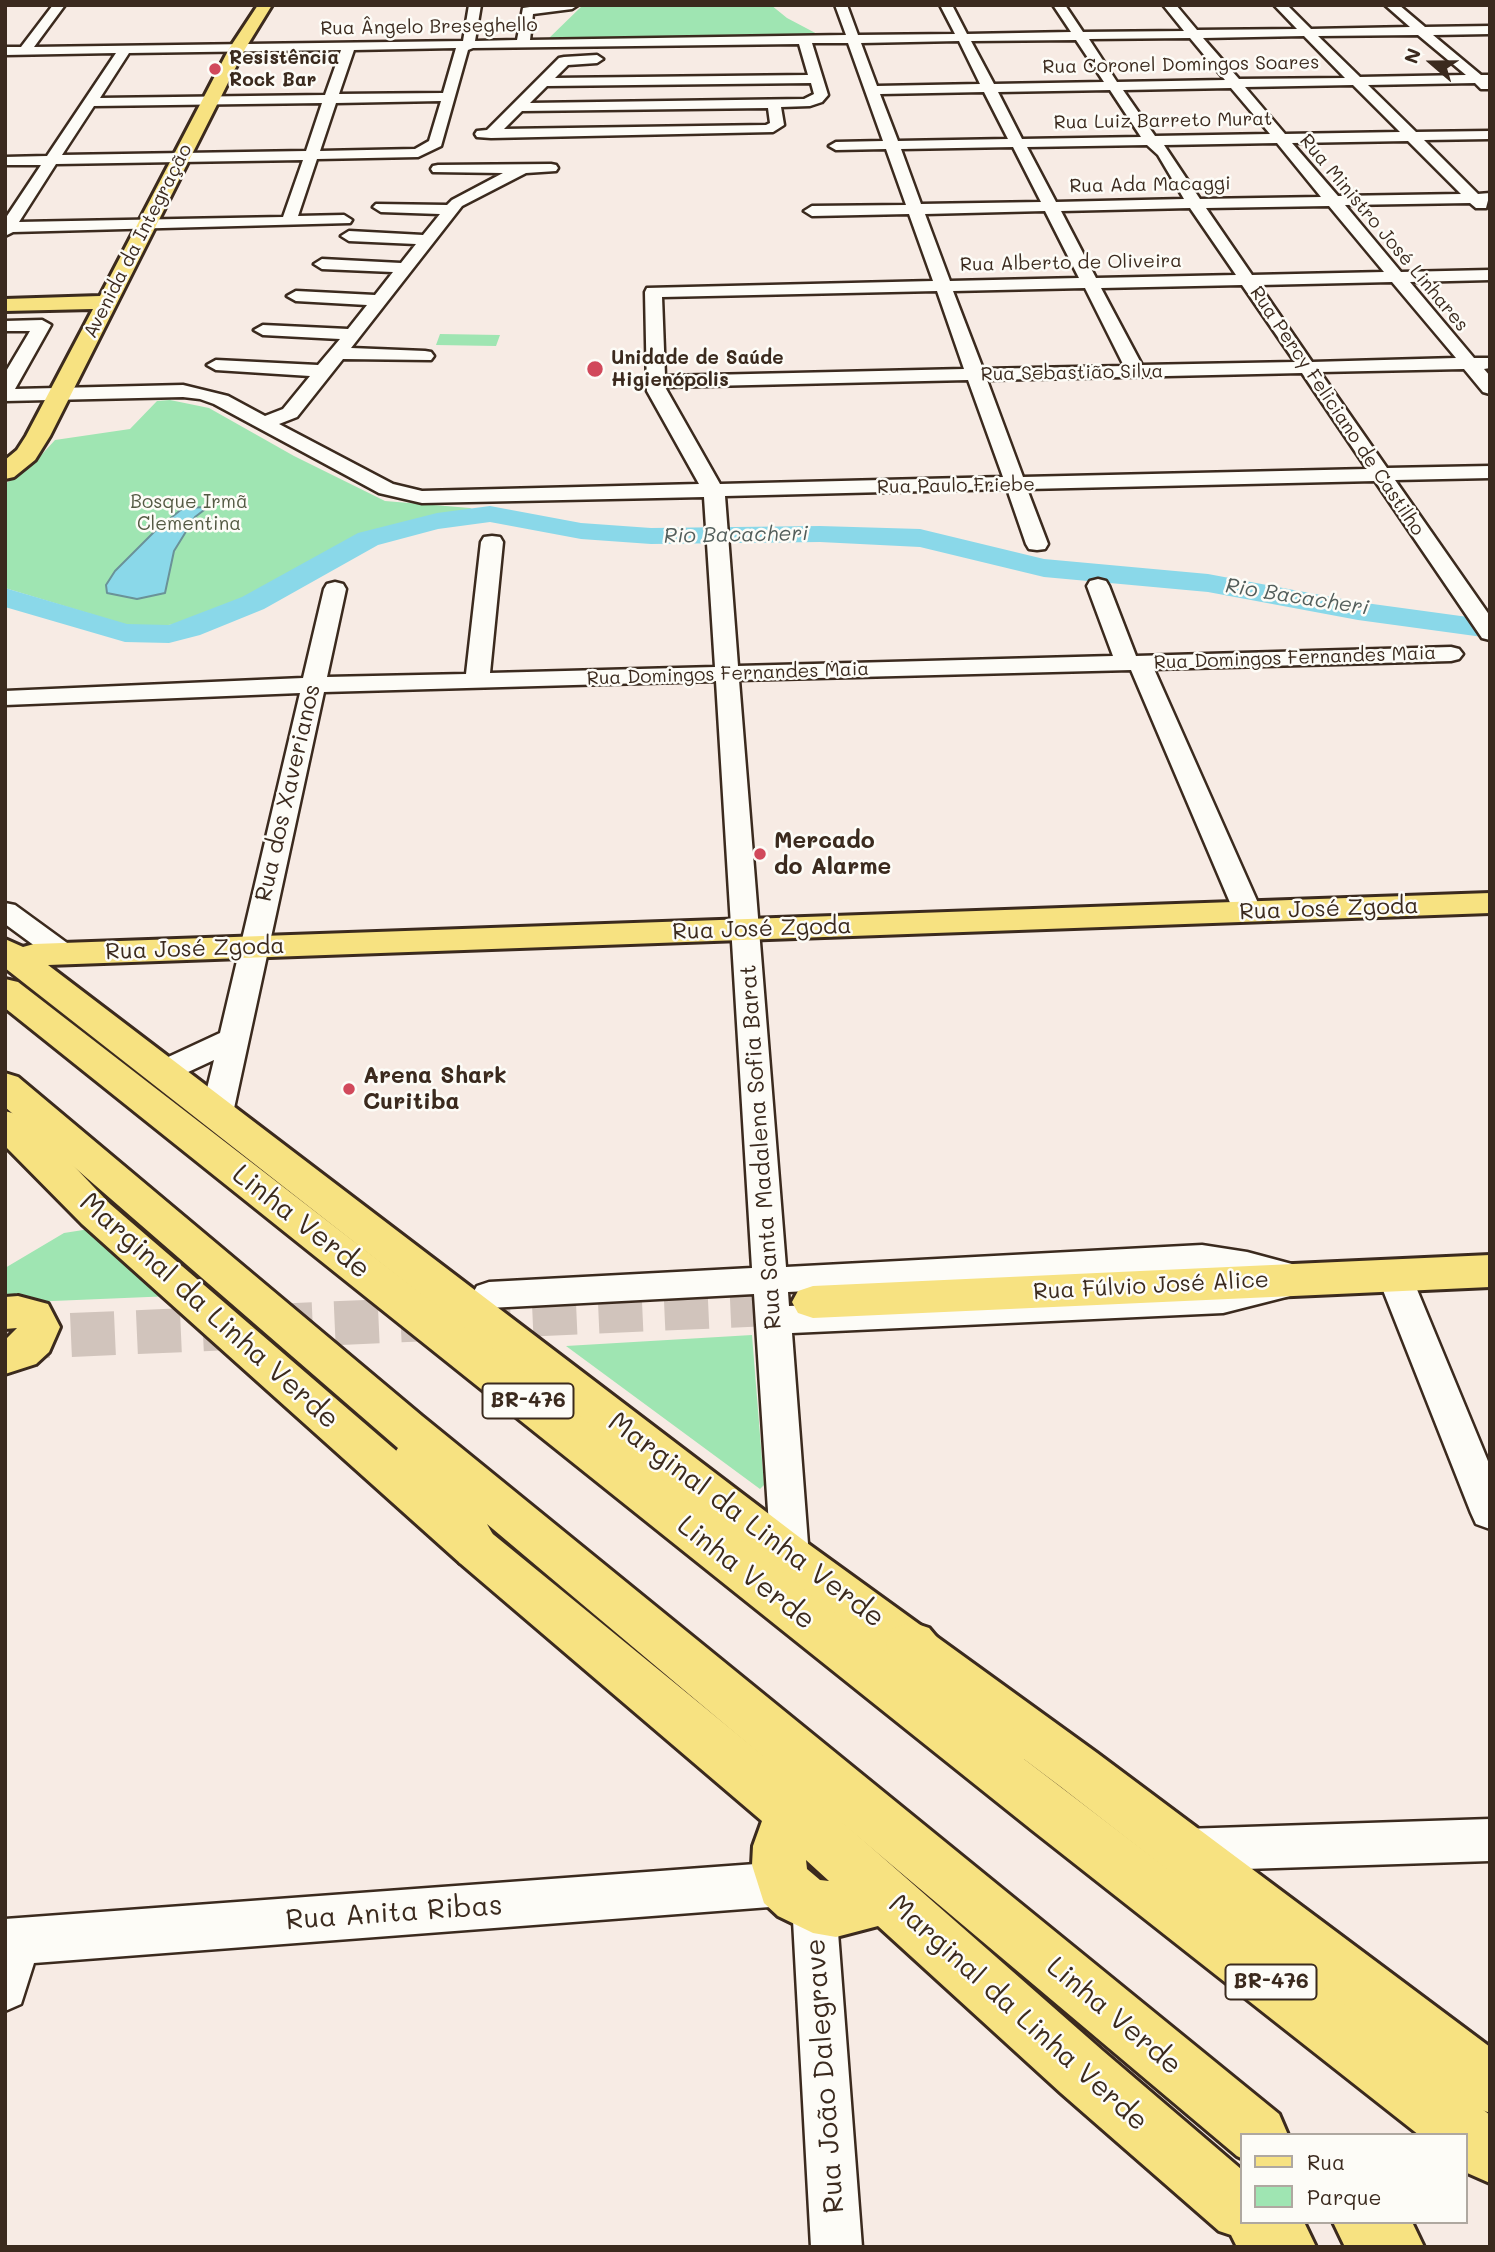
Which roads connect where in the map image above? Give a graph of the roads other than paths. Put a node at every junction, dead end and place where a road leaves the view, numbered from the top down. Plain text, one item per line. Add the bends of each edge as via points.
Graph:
1 (59, 5) edge
2 (265, 5) edge
3 (475, 5) edge
4 (572, 5) edge
5 (841, 5) edge
6 (946, 5) edge
7 (1059, 5) edge
8 (1169, 5) edge
9 (1280, 5) edge
10 (1391, 5) edge
11 (458, 27) dead end
12 (471, 27) junction
13 (1490, 30) edge
14 (1422, 32) junction
15 (1308, 33) junction
16 (1194, 35) junction
17 (1080, 37) junction
18 (963, 38) junction
19 (523, 45) junction
20 (856, 45) junction
21 (466, 46) junction
22 (348, 48) junction
23 (237, 49) junction
24 (5, 51) edge
25 (23, 51) junction
26 (124, 51) junction
27 (804, 51) junction
28 (613, 59) dead end
29 (812, 79) junction
30 (1484, 80) edge
31 (543, 82) junction
32 (1357, 82) junction
33 (1234, 84) junction
34 (1114, 86) junction
35 (989, 88) junction
36 (1490, 89) edge
37 (872, 90) junction
38 (449, 97) junction
39 (331, 98) junction
40 (211, 100) junction
41 (90, 102) junction
42 (774, 104) junction
43 (518, 107) junction
44 (1490, 135) edge
45 (1411, 136) junction
46 (1280, 138) junction
47 (1151, 141) junction
48 (1017, 143) junction
49 (892, 145) junction
50 (836, 146) dead end
51 (311, 155) junction
52 (181, 158) junction
53 (5, 160) edge
54 (52, 160) junction
55 (524, 168) junction
56 (551, 168) dead end
57 (1482, 198) edge
58 (1333, 201) junction
59 (1195, 204) junction
60 (1050, 206) junction
61 (381, 207) dead end
62 (415, 209) junction
63 (915, 209) junction
64 (451, 210) junction
65 (812, 211) dead end
66 (1490, 214) edge
67 (289, 221) junction
68 (146, 225) junction
69 (6, 229) edge
70 (428, 240) junction
71 (322, 264) dead end
72 (405, 268) junction
73 (1490, 275) edge
74 (1396, 277) junction
75 (1247, 280) junction
76 (1090, 283) junction
77 (944, 286) junction
78 (653, 292) joint
79 (296, 296) dead end
80 (380, 300) junction
81 (107, 302) junction
82 (5, 304) edge
83 (5, 326) edge
84 (263, 330) dead end
85 (352, 334) junction
86 (337, 353) junction
87 (425, 356) dead end
88 (1490, 363) edge
89 (1469, 364) junction
90 (216, 365) dead end
91 (1307, 368) junction
92 (323, 371) junction
93 (1136, 372) junction
94 (976, 375) junction
95 (655, 382) junction
96 (1490, 388) edge
97 (308, 391) junction
98 (5, 393) edge
99 (60, 394) junction
100 (245, 412) junction
101 (264, 422) junction
102 (5, 472) edge
103 (1490, 472) edge
104 (1381, 475) junction
105 (1016, 484) junction
106 (714, 492) junction
107 (492, 542) dead end
108 (1037, 544) dead end
109 (1098, 586) dead end
110 (335, 589) dead end
111 (1484, 625) edge
112 (1451, 654) dead end
113 (1133, 663) junction
114 (727, 674) junction
115 (477, 681) junction
116 (312, 685) junction
117 (5, 698) edge
118 (1490, 903) edge
119 (5, 911) edge
120 (1248, 912) junction
121 (746, 929) junction
122 (253, 947) junction
123 (35, 953) edge
124 (5, 990) edge
125 (232, 1039) junction
126 (162, 1072) junction
127 (5, 1086) edge
128 (217, 1113) junction
129 (5, 1124) edge
130 (1490, 1271) edge
131 (1394, 1275) junction
132 (1303, 1279) junction
133 (770, 1281) junction
134 (489, 1295) dead end
135 (813, 1301) tunnel mouth
136 (5, 1313) edge
137 (773, 1320) junction
138 (5, 1357) edge
139 (406, 1429) junction
140 (1490, 1513) edge
141 (477, 1549) junction
142 (790, 1557) junction
143 (911, 1644) junction
144 (1051, 1812) junction
145 (795, 1815) junction
146 (1490, 1840) edge
147 (1184, 1850) junction
148 (798, 1895) junction
149 (887, 1896) junction
150 (11, 1942) edge
151 (5, 1988) edge
152 (1490, 2084) edge
153 (1256, 2133) edge
154 (1464, 2133) edge
155 (1467, 2135) edge
156 (1490, 2153) edge
157 (1240, 2208) edge
158 (1258, 2224) edge
159 (1366, 2224) edge
160 (837, 2247) edge
161 (1285, 2247) edge
162 (1393, 2247) edge

1 - 25 street
2 - 23 main road, Avenida da Integração
3 - 12 street
4 - 19 street via 527,11
5 - 20 street
6 - 18 street
7 - 17 street, Rua Percy Feliciano de Castilho
8 - 16 street, Rua Ministro José Linhares
9 - 15 street
10 - 14 street
11 - 12 street
12 - 21 street
13 - 14 street, Rua Ângelo Breseghello
14 - 15 street, Rua Ângelo Breseghello
14 - 30 street
15 - 16 street, Rua Ângelo Breseghello
15 - 32 street
16 - 17 street, Rua Ângelo Breseghello
16 - 33 street, Rua Ministro José Linhares
17 - 18 street, Rua Ângelo Breseghello
17 - 34 street, Rua Percy Feliciano de Castilho
18 - 20 street, Rua Ângelo Breseghello
18 - 35 street
19 - 21 street, Rua Ângelo Breseghello
19 - 27 street, Rua Ângelo Breseghello
20 - 27 street, Rua Ângelo Breseghello
20 - 37 street
21 - 22 street, Rua Ângelo Breseghello
21 - 38 street
22 - 23 street, Rua Ângelo Breseghello
22 - 39 street
23 - 26 street, Rua Ângelo Breseghello
23 - 40 main road, Avenida da Integração
24 - 25 street, Rua Ângelo Breseghello
25 - 26 street, Rua Ângelo Breseghello
26 - 41 street
27 - 29 street
28 - 31 street via 567,60
29 - 31 street
29 - 42 street via 820,97
30 - 32 street, Rua Coronel Domingos Soares
30 - 36 street
31 - 43 street
32 - 33 street, Rua Coronel Domingos Soares
32 - 45 street
33 - 34 street, Rua Coronel Domingos Soares
33 - 46 street, Rua Ministro José Linhares
34 - 35 street, Rua Coronel Domingos Soares
34 - 47 street, Rua Percy Feliciano de Castilho
35 - 37 street, Rua Coronel Domingos Soares
35 - 48 street
37 - 49 street
38 - 39 street
38 - 51 street via 436,144 429,150
39 - 40 street
39 - 51 street
40 - 41 street
40 - 52 main road, Avenida da Integração
41 - 54 street
42 - 43 street
42 - 43 street via 777,125 768,129 484,134
44 - 45 street, Rua Luiz Barreto Murat
45 - 46 street, Rua Luiz Barreto Murat
45 - 57 street
46 - 47 street, Rua Luiz Barreto Murat
46 - 58 street, Rua Ministro José Linhares
47 - 48 street, Rua Luiz Barreto Murat
47 - 59 street, Rua Percy Feliciano de Castilho via 1180,190
48 - 49 street, Rua Luiz Barreto Murat
48 - 60 street
49 - 50 street, Rua Luiz Barreto Murat
49 - 63 street
51 - 52 street
51 - 67 street
52 - 54 street
52 - 68 main road, Avenida da Integração
53 - 54 street
54 - 69 street
55 - 56 street
55 - 62 street via 446,169
55 - 64 street
57 - 58 street, Rua Ada Macaggi
57 - 66 street
58 - 59 street, Rua Ada Macaggi
58 - 74 street, Rua Ministro José Linhares
59 - 60 street, Rua Ada Macaggi
59 - 75 street, Rua Percy Feliciano de Castilho
60 - 63 street, Rua Ada Macaggi
60 - 76 street
61 - 62 street
62 - 64 street
63 - 65 street, Rua Ada Macaggi
63 - 77 street
64 - 70 street
67 - 68 street
67 - 70 street
68 - 69 street
68 - 81 main road, Avenida da Integração
70 - 72 street
71 - 72 street
72 - 80 street
73 - 74 street, Rua Alberto de Oliveira
74 - 75 street, Rua Alberto de Oliveira
74 - 89 street, Rua Ministro José Linhares
75 - 76 street, Rua Alberto de Oliveira
75 - 91 street, Rua Percy Feliciano de Castilho
76 - 77 street, Rua Alberto de Oliveira
76 - 93 street
77 - 78 street, Rua Alberto de Oliveira
77 - 94 street
78 - 95 street, Rua Santa Madalena Sofia Barat
79 - 80 street
80 - 85 street
81 - 82 main road
81 - 99 main road, Avenida da Integração
83 - 98 street via 41,325
84 - 85 street
85 - 86 street
86 - 87 street
86 - 92 street
88 - 89 street, Rua Sebastião Silva
89 - 91 street, Rua Sebastião Silva
89 - 96 street, Rua Ministro José Linhares
90 - 92 street
91 - 93 street, Rua Sebastião Silva
91 - 104 street, Rua Percy Feliciano de Castilho
92 - 97 street
93 - 94 street, Rua Sebastião Silva
94 - 95 street, Rua Sebastião Silva
94 - 105 street
95 - 106 street, Rua Santa Madalena Sofia Barat via 660,399
97 - 100 street
97 - 101 street via 290,413
98 - 99 street, Rua Paulo Friebe
99 - 100 street, Rua Paulo Friebe via 193,392
99 - 102 main road, Avenida da Integração via 33,446
100 - 101 street, Rua Paulo Friebe
101 - 106 street, Rua Paulo Friebe via 386,489 422,497
103 - 104 street, Rua Paulo Friebe
104 - 105 street, Rua Paulo Friebe
104 - 111 street, Rua Percy Feliciano de Castilho
105 - 106 street, Rua Paulo Friebe
105 - 108 street
106 - 114 street, Rua Santa Madalena Sofia Barat
107 - 115 street
109 - 113 street
110 - 116 street, Rua dos Xaverianos
112 - 113 street, Rua Domingos Fernandes Maia
113 - 114 street, Rua Domingos Fernandes Maia
113 - 120 street
114 - 115 street, Rua Domingos Fernandes Maia
114 - 121 street, Rua Santa Madalena Sofia Barat
115 - 116 street, Rua Domingos Fernandes Maia
116 - 117 street, Rua Domingos Fernandes Maia
116 - 122 street, Rua dos Xaverianos
118 - 120 main road, Rua José Zgoda
119 - 123 street
120 - 121 main road, Rua José Zgoda
121 - 122 main road, Rua José Zgoda
121 - 133 street, Rua Santa Madalena Sofia Barat
122 - 123 main road, Rua José Zgoda
122 - 125 street, Rua dos Xaverianos
123 - 126 main road, Marginal da Linha Verde
124 - 144 main road, Linha Verde / BR-476
125 - 126 street
125 - 128 street, Rua dos Xaverianos
126 - 128 main road, Marginal da Linha Verde
127 - 139 main road, Linha Verde
128 - 142 main road, Marginal da Linha Verde
129 - 141 main road, Marginal da Linha Verde via 96,1214
130 - 131 main road, Rua Fúlvio José Alice
131 - 132 main road, Rua Fúlvio José Alice
131 - 140 street
132 - 133 street via 1202,1258
132 - 135 main road, Rua Fúlvio José Alice
132 - 137 street via 1223,1300
133 - 134 street
133 - 137 street, Rua Santa Madalena Sofia Barat
136 - 138 main road via 33,1316 39,1327 34,1340 21,1352
137 - 142 street, Rua Santa Madalena Sofia Barat
139 - 141 main road
139 - 153 main road, Linha Verde
141 - 145 main road, Marginal da Linha Verde
142 - 143 main road, Marginal da Linha Verde
143 - 144 main road
143 - 147 main road, Marginal da Linha Verde
144 - 154 main road, Linha Verde / BR-476
145 - 148 main road via 780,1846 779,1865
145 - 149 main road, Marginal da Linha Verde
146 - 147 street
147 - 152 main road, Marginal da Linha Verde
148 - 149 main road via 836,1910
148 - 150 street, Rua Anita Ribas
148 - 160 street, Rua João Dalegrave
149 - 157 main road, Marginal da Linha Verde
150 - 151 street
155 - 156 main road, Linha Verde / BR-476
158 - 161 main road
159 - 162 main road

